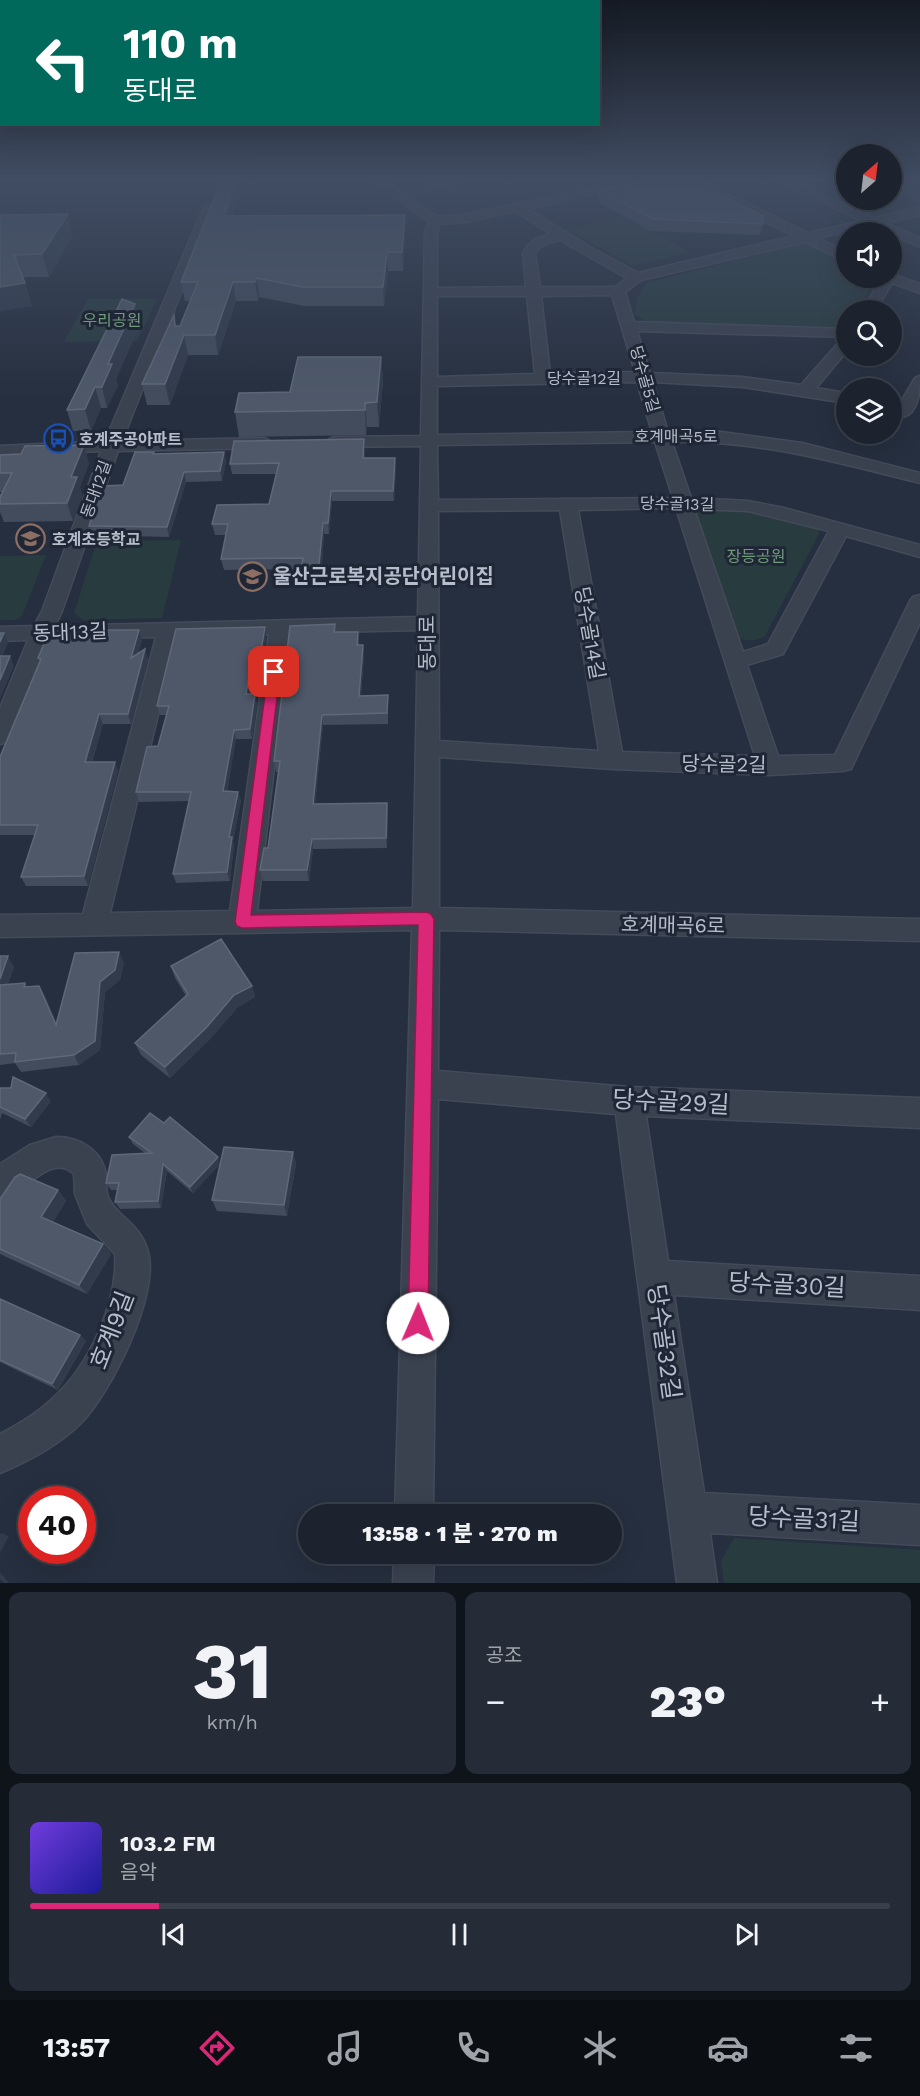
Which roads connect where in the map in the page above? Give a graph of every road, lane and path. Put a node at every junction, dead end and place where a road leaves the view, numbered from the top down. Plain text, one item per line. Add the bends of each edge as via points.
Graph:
1 (190, 253) edge
2 (431, 253) edge
3 (530, 253) edge
4 (594, 253) edge
5 (738, 253) edge
6 (636, 277) junction
7 (902, 283) edge
8 (920, 289) edge
9 (533, 291) junction
10 (618, 291) junction
11 (430, 292) junction
12 (630, 326) junction
13 (836, 333) edge
14 (836, 354) edge
15 (543, 378) junction
16 (645, 378) junction
17 (920, 381) edge
18 (429, 382) junction
19 (806, 389) junction
20 (836, 396) edge
21 (902, 404) edge
22 (902, 411) edge
23 (920, 416) edge
24 (661, 435) junction
25 (428, 440) junction
26 (316, 442) edge
27 (283, 443) edge
28 (111, 446) junction
29 (0, 451) edge
30 (920, 478) edge
31 (683, 503) junction
32 (568, 504) junction
33 (428, 506) junction
34 (840, 529) junction
35 (920, 551) edge
36 (920, 602) edge
37 (427, 623) junction
38 (280, 627) junction
39 (168, 629) junction
40 (41, 633) junction
41 (0, 634) edge
42 (735, 661) junction
43 (0, 736) edge
44 (427, 748) junction
45 (612, 761) junction
46 (770, 766) junction
47 (426, 919) junction
48 (242, 922) junction
49 (94, 924) junction
50 (0, 926) edge
51 (920, 930) edge
52 (422, 1084) junction
53 (629, 1101) junction
54 (920, 1113) edge
55 (0, 1181) edge
56 (654, 1277) junction
57 (920, 1293) edge
58 (0, 1454) edge
59 (414, 1504) edge
60 (688, 1512) junction
61 (920, 1525) edge
62 (414, 1564) edge
63 (413, 1583) edge
64 (697, 1583) edge

1 - 28 street, 동대12길
2 - 11 street, 동대로
3 - 9 street
4 - 6 street
5 - 6 street
6 - 10 street
7 - 8 street
9 - 10 street
9 - 11 street
9 - 15 street
10 - 12 street, 당수골5길
11 - 18 street, 동대로
12 - 13 street
12 - 16 street, 당수골5길
14 - 19 street
15 - 16 street, 당수골12길
15 - 18 street, 당수골12길
16 - 19 street, 당수골12길
16 - 24 street, 당수골5길
17 - 21 street
18 - 25 street, 동대로
19 - 20 street, 당수골12길
22 - 23 street
24 - 25 street, 호계매곡5로
24 - 30 street, 호계매곡5로 via 772,442
24 - 31 street, 당수골5길
25 - 26 street, 호계매곡5로
25 - 33 street, 동대로
27 - 28 street
28 - 29 street
28 - 40 street, 동대12길
31 - 32 street, 당수골13길
31 - 34 street, 당수골13길 via 748,506
31 - 42 street, 당수골5길
32 - 33 street, 당수골13길
32 - 45 street, 당수골14길
33 - 37 street, 동대로
34 - 35 street, 당수골13길
34 - 42 street via 776,649
36 - 46 street, 당수골2길 via 843,763
37 - 38 street, 동대13길
37 - 44 street, 동대로
38 - 39 street, 동대13길
38 - 48 street
39 - 40 street, 동대13길
39 - 49 street
40 - 41 street, 동대13길
40 - 43 street, 동대12길
42 - 46 street, 당수골5길
44 - 45 street, 당수골2길
44 - 47 street, 동대로
45 - 46 street, 당수골2길
47 - 48 street
47 - 51 street, 호계매곡6로
47 - 52 street, 동대로
48 - 49 street
49 - 50 street
52 - 53 street, 당수골29길
52 - 59 street, 동대로
53 - 54 street, 당수골29길
53 - 56 street, 당수골32길
55 - 58 street, 호계9길 via 56,1152 82,1159 100,1214 120,1232 132,1252 131,1282 121,1320 92,1381 70,1409 34,1436
56 - 57 street, 당수골30길
56 - 60 street, 당수골32길
60 - 61 street, 당수골31길
60 - 64 street, 당수골32길
62 - 63 street

